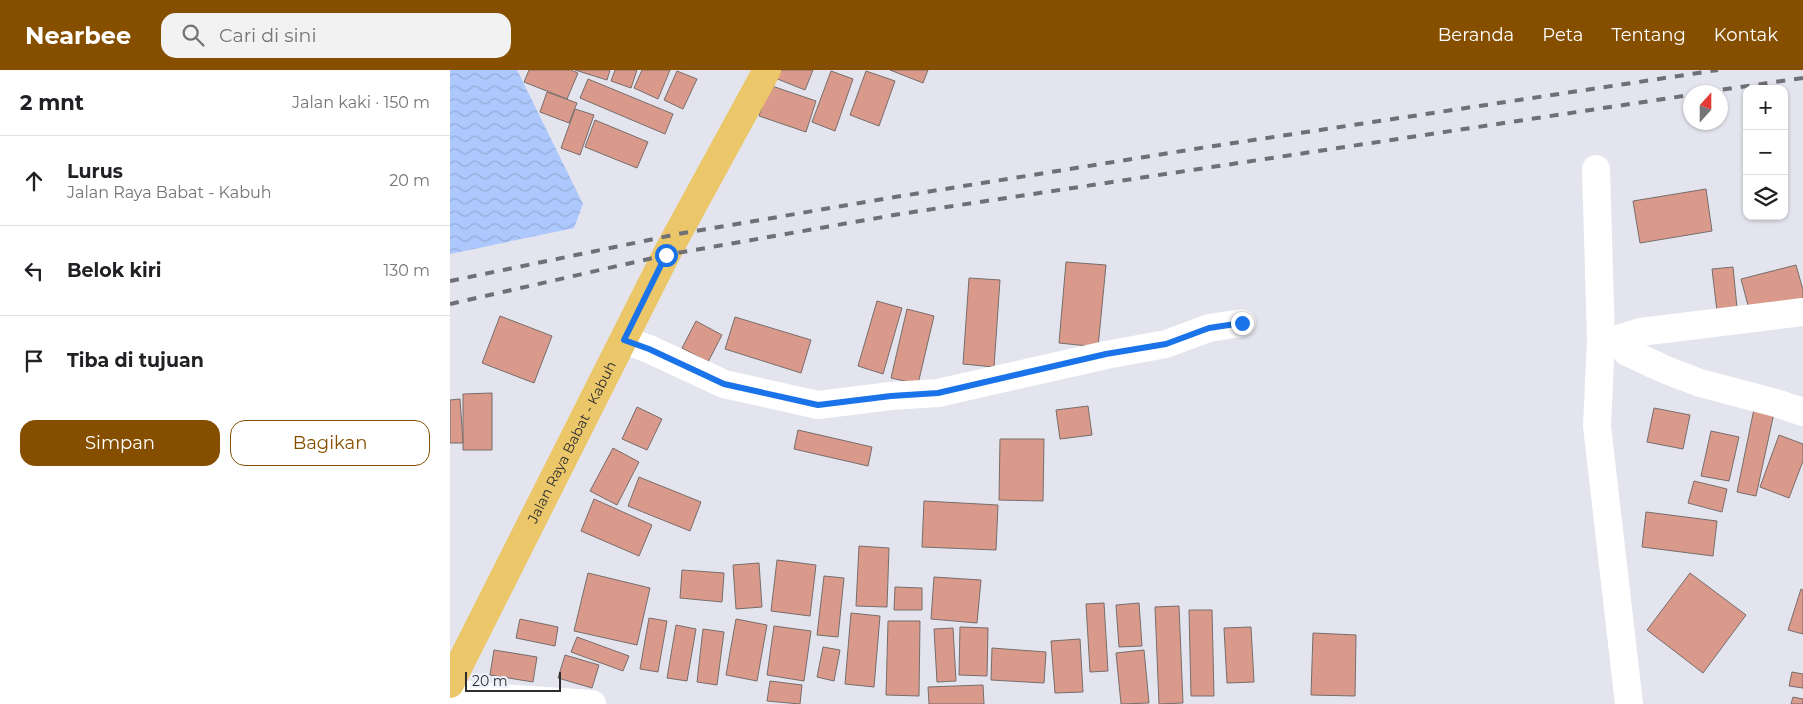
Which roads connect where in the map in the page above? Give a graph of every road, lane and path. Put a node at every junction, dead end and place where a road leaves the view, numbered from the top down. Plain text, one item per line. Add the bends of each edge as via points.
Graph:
1 (767, 70) edge
2 (1596, 169) dead end
3 (1803, 312) edge
4 (1242, 323) dead end
5 (1610, 339) junction
6 (624, 340) junction
7 (1803, 412) edge
8 (450, 684) edge
9 (450, 693) edge
10 (592, 704) edge
11 (1629, 704) edge

1 - 6 main road, Jalan Raya Babat - Kabuh
2 - 5 street
3 - 5 street via 1640,332
4 - 6 street via 1209,328 1166,344 1106,354 938,393 818,405 724,384
5 - 7 street via 1627,352 1700,383
5 - 11 street via 1596,426
6 - 8 main road, Jalan Raya Babat - Kabuh
9 - 10 street

